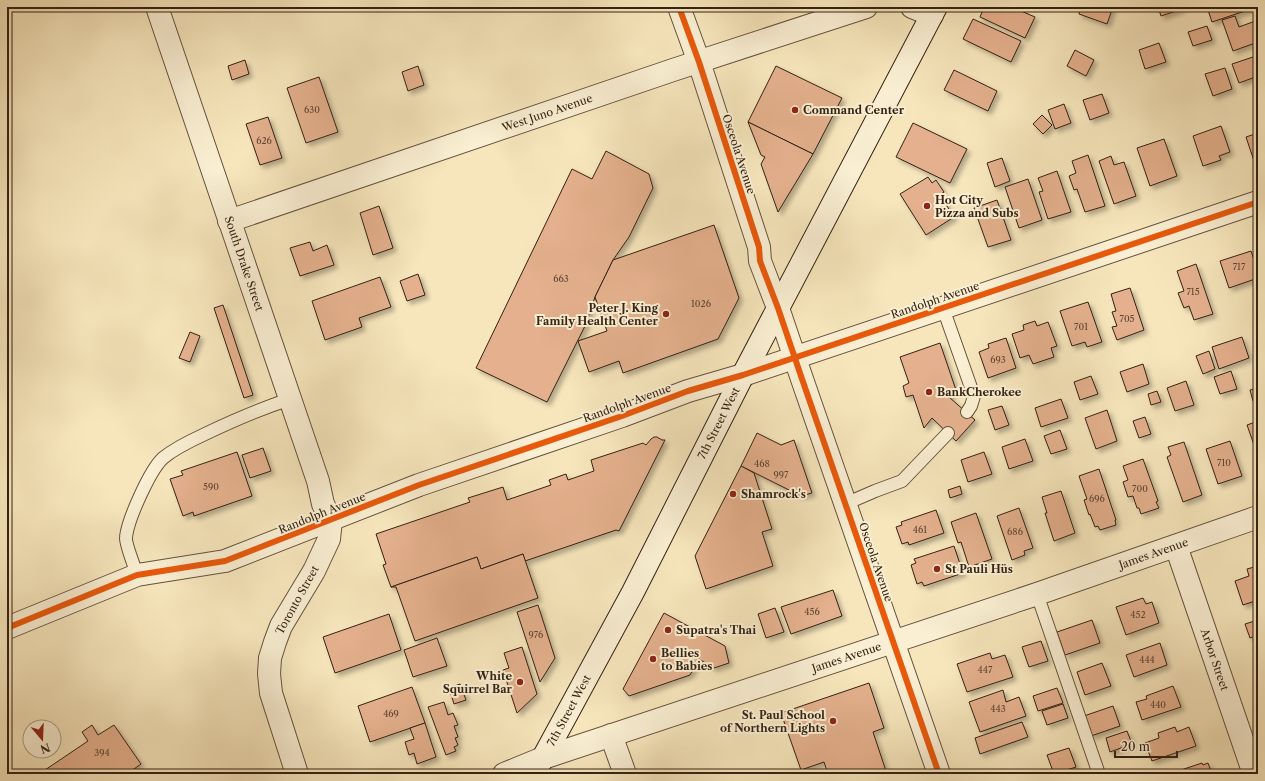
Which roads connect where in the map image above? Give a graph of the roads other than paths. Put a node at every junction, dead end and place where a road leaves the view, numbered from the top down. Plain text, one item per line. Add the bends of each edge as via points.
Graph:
1 (157, 7) edge
2 (679, 7) edge
3 (866, 7) edge
4 (912, 7) edge
5 (934, 11) edge
6 (699, 62) junction
7 (1258, 202) edge
8 (230, 221) junction
9 (778, 308) junction
10 (943, 308) junction
11 (795, 357) junction
12 (743, 375) junction
13 (290, 399) junction
14 (967, 412) dead end
15 (948, 433) dead end
16 (845, 504) junction
17 (1258, 517) edge
18 (331, 520) junction
19 (1176, 546) junction
20 (137, 575) junction
21 (1037, 594) junction
22 (7, 628) edge
23 (892, 641) junction
24 (611, 735) junction
25 (538, 766) edge
26 (297, 774) edge
27 (504, 774) edge
28 (625, 774) edge
29 (939, 774) edge
30 (1099, 774) edge
31 (1254, 774) edge

1 - 8 street, South Drake Street
2 - 6 street, Osceola Avenue
3 - 6 street, West Juno Avenue
4 - 5 street
5 - 9 street, 7th Street West
6 - 8 street, West Juno Avenue
6 - 9 street, Osceola Avenue via 759,247 760,261
7 - 10 street, Randolph Avenue
8 - 13 street, South Drake Street
9 - 11 street, Osceola Avenue
9 - 12 street, 7th Street West
10 - 11 street, Randolph Avenue
10 - 14 lane via 974,396
11 - 12 street, Randolph Avenue
11 - 16 street, Osceola Avenue
12 - 18 street, Randolph Avenue via 688,391 419,485
12 - 25 street, 7th Street West via 637,584
13 - 18 street, South Drake Street via 318,481 323,504
13 - 20 lane via 231,421 163,458 148,479 133,512 126,538
15 - 16 lane via 902,481
16 - 23 street, Osceola Avenue
17 - 19 street, James Avenue
18 - 20 street, Randolph Avenue via 225,561
18 - 26 street, Toronto Street via 329,538 314,571 281,626 270,658 271,693
19 - 21 street, James Avenue
19 - 31 street, Arbor Street
20 - 22 street, Randolph Avenue
21 - 23 street, James Avenue
21 - 30 lane
23 - 24 street, James Avenue
23 - 29 street, Osceola Avenue
24 - 25 street, James Avenue
24 - 28 street
25 - 27 street, James Avenue

